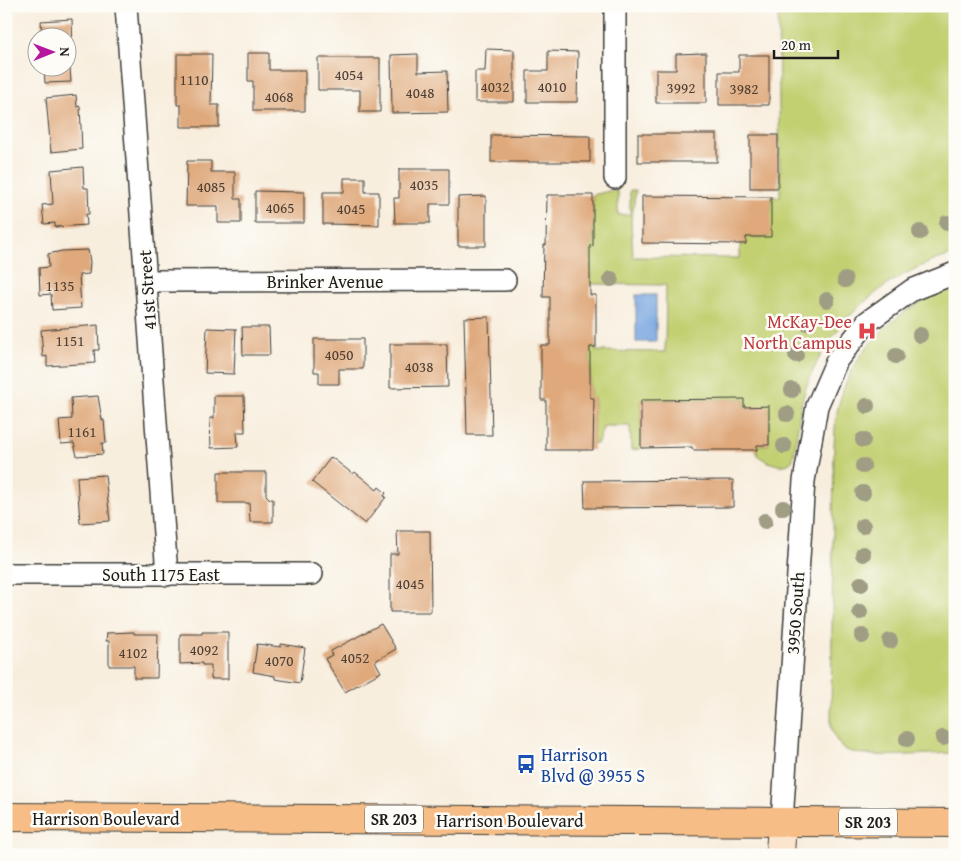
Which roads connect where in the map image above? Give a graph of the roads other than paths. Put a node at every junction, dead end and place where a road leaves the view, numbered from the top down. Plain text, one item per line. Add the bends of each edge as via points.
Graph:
1 (126, 6) edge
2 (615, 6) edge
3 (615, 178) dead end
4 (955, 273) edge
5 (504, 280) dead end
6 (146, 282) junction
7 (10, 574) dead end
8 (312, 574) dead end
9 (167, 575) junction
10 (6, 817) edge
11 (782, 822) junction
12 (955, 822) edge
13 (780, 855) edge

1 - 6 street, 41st Street
2 - 3 street
4 - 11 street, 3950 South via 912,290 867,322 837,360 817,406 804,481
5 - 6 street, Brinker Avenue
6 - 9 street, 41st Street
7 - 9 street, South 1175 East
8 - 9 street, South 1175 East
10 - 11 main road, Harrison Boulevard / SR 203
11 - 12 main road, Harrison Boulevard / SR 203
11 - 13 street

